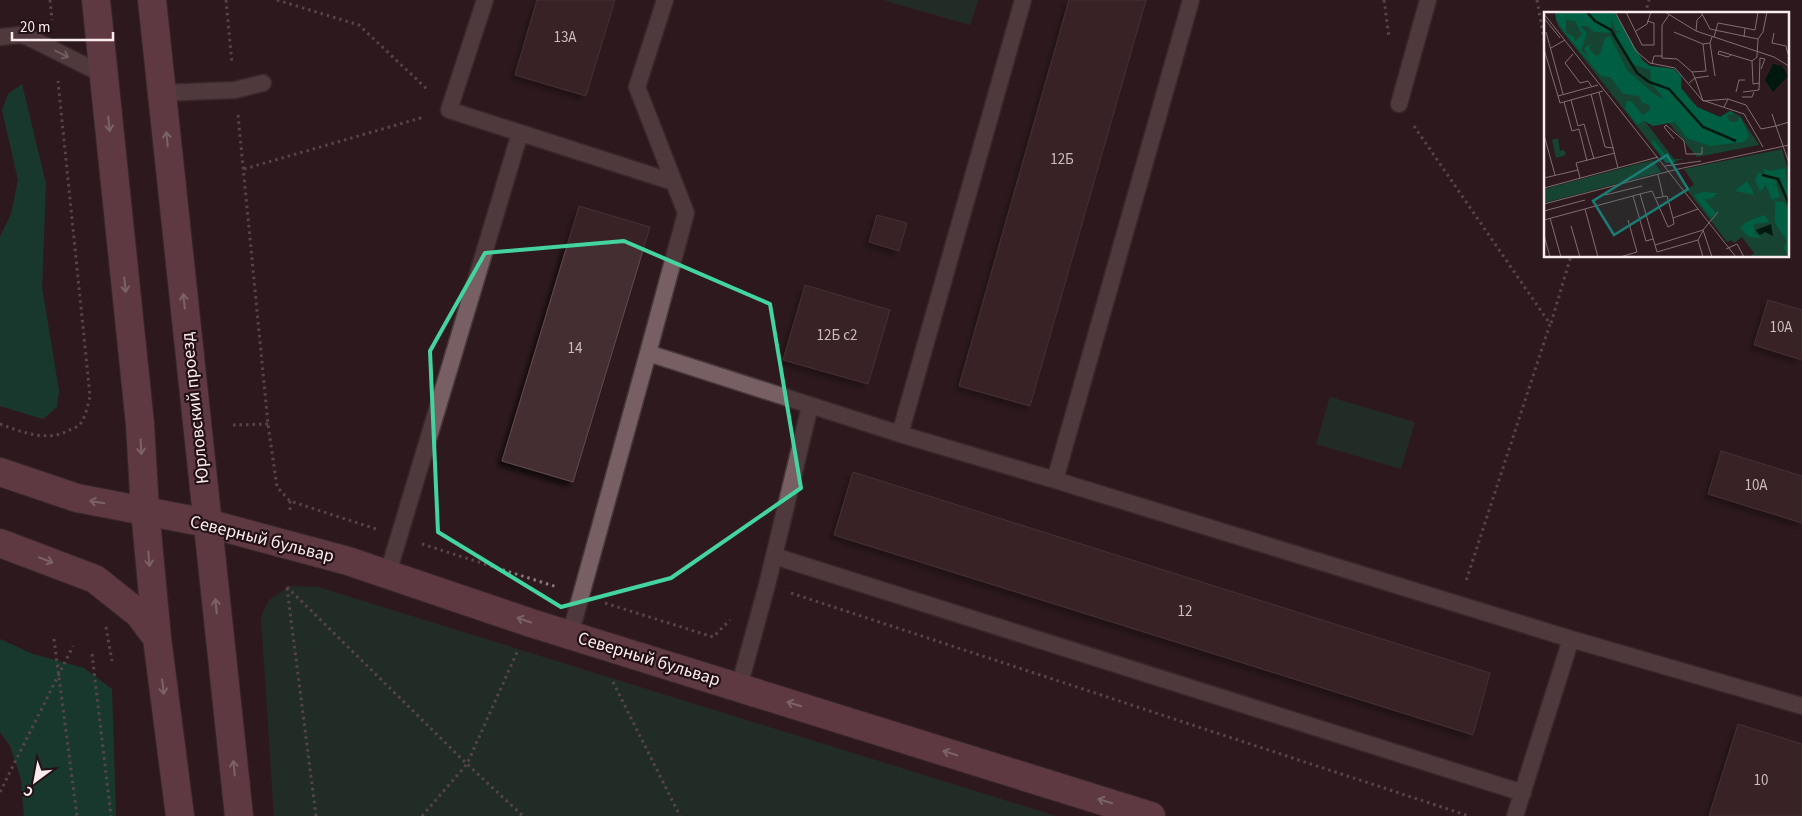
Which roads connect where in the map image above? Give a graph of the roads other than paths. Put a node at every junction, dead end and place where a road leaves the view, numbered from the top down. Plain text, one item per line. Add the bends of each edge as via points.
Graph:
1 (96, 0) edge
2 (152, 0) edge
3 (485, 0) edge
4 (665, 0) edge
5 (1023, 0) edge
6 (1191, 0) edge
7 (1428, 0) edge
8 (0, 37) edge
9 (104, 75) junction
10 (263, 83) dead end
11 (162, 94) junction
12 (1399, 104) road end
13 (520, 133) junction
14 (673, 182) junction
15 (648, 353) junction
16 (810, 406) junction
17 (900, 434) junction
18 (0, 472) edge
19 (1055, 480) junction
20 (145, 510) junction
21 (207, 523) junction
22 (0, 543) edge
23 (774, 556) junction
24 (388, 573) junction
25 (157, 638) junction
26 (582, 638) junction
27 (1572, 640) junction
28 (739, 687) junction
29 (1802, 706) edge
30 (1523, 793) junction
31 (180, 816) edge
32 (239, 816) edge
33 (1151, 816) edge
34 (1515, 816) edge

1 - 9 main road
2 - 11 main road, Юрловский проезд
3 - 13 lane via 449,110
4 - 14 lane via 637,87
5 - 17 lane
6 - 19 lane
7 - 12 lane
8 -> 9 lane via 19,35 28,38
9 -> 20 main road via 140,424
10 - 11 lane via 235,90
21 -> 11 main road, Юрловский проезд
13 - 14 lane
13 - 24 lane
14 - 15 lane via 686,213
15 - 16 lane
15 - 26 lane via 582,595
16 - 17 lane
16 - 23 lane
17 - 19 lane
20 -> 18 main road, Северный бульвар via 77,498
19 - 27 lane
20 - 21 main road, Северный бульвар
20 -> 25 main road
21 - 24 main road, Северный бульвар
32 -> 21 main road, Юрловский проезд
22 -> 25 main road via 96,579 139,614
23 - 28 lane
23 - 30 lane
26 -> 24 main road, Северный бульвар
25 -> 31 main road
26 - 28 main road, Северный бульвар
27 - 29 lane
27 - 30 lane
33 -> 28 main road, Северный бульвар
30 - 34 lane

